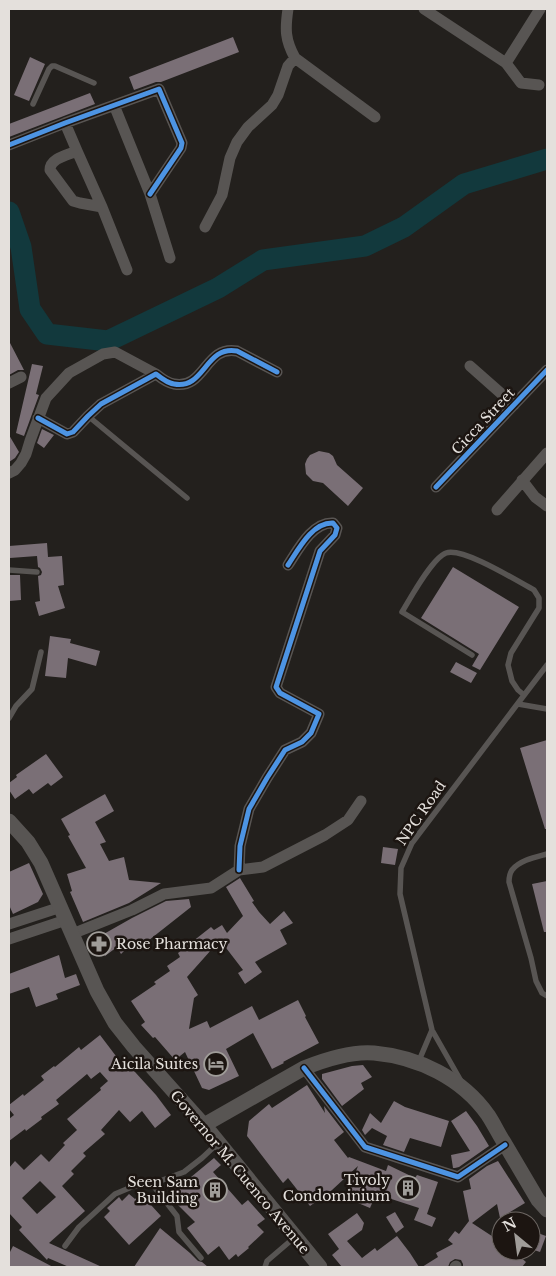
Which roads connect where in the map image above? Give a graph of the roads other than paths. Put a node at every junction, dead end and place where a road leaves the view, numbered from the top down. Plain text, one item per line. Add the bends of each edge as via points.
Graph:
1 (288, 9) edge
2 (424, 9) edge
3 (540, 9) edge
4 (295, 58) junction
5 (506, 63) junction
6 (94, 83) dead end
7 (539, 85) dead end
8 (33, 104) dead end
9 (114, 105) junction
10 (375, 117) dead end
11 (65, 123) junction
12 (9, 145) edge
13 (77, 151) junction
14 (150, 194) junction
15 (102, 207) junction
16 (205, 227) dead end
17 (170, 258) dead end
18 (127, 270) dead end
19 (470, 366) dead end
20 (547, 370) edge
21 (277, 372) dead end
22 (156, 374) junction
23 (21, 376) dead end
24 (9, 383) edge
25 (514, 405) junction
26 (88, 416) junction
27 (38, 418) junction
28 (547, 452) edge
29 (9, 473) edge
30 (522, 480) junction
31 (436, 487) dead end
32 (187, 498) dead end
33 (547, 506) edge
34 (497, 510) dead end
35 (288, 565) dead end
36 (9, 570) edge
37 (38, 572) dead end
38 (41, 652) dead end
39 (472, 655) dead end
40 (546, 666) edge
41 (547, 674) edge
42 (524, 696) junction
43 (518, 704) junction
44 (547, 709) edge
45 (9, 718) edge
46 (361, 801) dead end
47 (9, 821) edge
48 (547, 854) edge
49 (239, 870) junction
50 (66, 920) junction
51 (9, 924) edge
52 (9, 940) edge
53 (547, 996) edge
54 (432, 1030) junction
55 (418, 1063) junction
56 (304, 1068) junction
57 (467, 1091) junction
58 (204, 1125) junction
59 (219, 1142) junction
60 (505, 1145) junction
61 (152, 1184) junction
62 (547, 1210) edge
63 (295, 1237) junction
64 (65, 1246) dead end
65 (202, 1258) dead end
66 (265, 1267) edge
67 (320, 1267) edge

1 - 4 street via 286,39
2 - 5 street
3 - 5 street
4 - 10 street
4 - 16 street via 288,66 272,106 248,127 237,142 222,195
5 - 7 street via 522,83
6 - 8 lane via 52,66
9 - 11 street
9 - 14 street
9 - 14 street via 159,89 180,137 181,148
11 - 12 street
11 - 13 street
13 - 15 street
13 - 15 street via 54,161 50,170 73,201
14 - 17 street
15 - 18 street
19 - 25 street
20 - 25 street, Cicca Street
21 - 22 street via 231,350 217,354 192,381 174,384
22 - 26 street via 101,404
22 - 27 street via 115,352 103,354 64,376 46,398
23 - 24 street
25 - 31 street, Cicca Street
26 - 27 street via 67,434
26 - 32 lane
27 - 29 street via 26,454
28 - 30 street
30 - 33 street
30 - 34 street
35 - 49 street via 304,539 321,525 333,523 336,528 334,535 320,551 276,687 280,693 319,714 311,734 286,750 249,809 240,846
36 - 37 lane
38 - 45 lane via 32,688
39 - 42 lane via 402,612 427,572 446,553 458,553 486,564 534,590 539,598 539,608 511,653 508,665 512,681
40 - 41 lane
40 - 42 lane, NPC Road
42 - 43 lane, NPC Road
43 - 44 lane
43 - 54 lane, NPC Road via 412,843 401,868 400,894
46 - 49 street via 348,820 325,834 263,867
47 - 50 main road, Governor M. Cuenco Avenue via 41,863
48 - 53 lane via 519,864 511,871 508,882 536,981
49 - 50 street via 211,888 164,894 132,910
50 - 51 street
50 - 52 street
50 - 58 main road, Governor M. Cuenco Avenue via 97,991 115,1023
54 - 55 lane
54 - 57 lane, NPC Road
55 - 56 main road via 372,1053 321,1061
55 - 57 main road via 441,1073
56 - 58 main road
56 - 60 street via 365,1147 458,1177
57 - 60 main road via 487,1114
58 - 59 main road, Governor M. Cuenco Avenue
59 - 61 lane via 184,1172
59 - 63 main road, Governor M. Cuenco Avenue
60 - 62 main road
61 - 64 lane via 134,1186 115,1194 79,1227
61 - 65 lane via 177,1216 179,1232
63 - 66 lane via 267,1261
63 - 67 main road, Governor M. Cuenco Avenue

